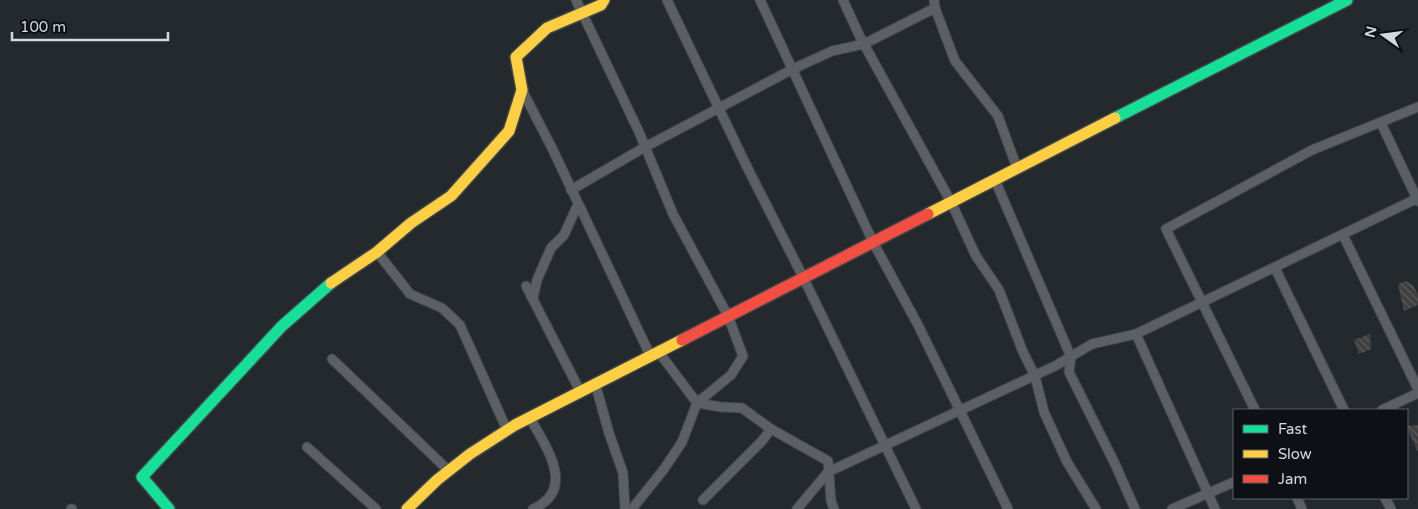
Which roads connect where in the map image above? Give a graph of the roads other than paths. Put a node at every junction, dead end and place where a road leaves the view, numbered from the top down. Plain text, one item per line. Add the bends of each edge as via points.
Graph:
1 (576, 0) edge
2 (604, 0) edge
3 (667, 0) edge
4 (760, 0) edge
5 (843, 0) edge
6 (1347, 0) edge
7 (935, 4) edge
8 (583, 13) junction
9 (864, 44) junction
10 (793, 69) junction
11 (522, 90) junction
12 (1418, 107) edge
13 (720, 108) junction
14 (1380, 123) junction
15 (645, 147) junction
16 (1017, 168) junction
17 (995, 180) junction
18 (571, 190) junction
19 (1418, 199) edge
20 (951, 202) junction
21 (578, 204) junction
22 (1342, 235) junction
23 (873, 242) junction
24 (377, 252) junction
25 (1275, 268) junction
26 (804, 277) junction
27 (526, 286) dead end
28 (533, 298) junction
29 (1202, 302) junction
30 (728, 316) junction
31 (1136, 334) junction
32 (654, 353) junction
33 (1071, 357) junction
34 (332, 359) dead end
35 (1036, 376) junction
36 (595, 383) junction
37 (580, 391) junction
38 (1418, 391) edge
39 (697, 403) junction
40 (1255, 409) edge
41 (1344, 409) edge
42 (1384, 409) edge
43 (959, 411) junction
44 (530, 418) junction
45 (771, 429) junction
46 (507, 430) junction
47 (307, 446) dead end
48 (886, 446) junction
49 (449, 471) junction
50 (828, 472) junction
51 (1233, 482) edge
52 (1208, 494) junction
53 (703, 500) dead end
54 (635, 508) edge
55 (169, 509) edge
56 (376, 509) edge
57 (407, 509) edge
58 (532, 509) edge
59 (625, 509) edge
60 (797, 509) edge
61 (834, 509) edge
62 (916, 509) edge
63 (1008, 509) edge
64 (1096, 509) edge
65 (1135, 509) edge
66 (1172, 509) edge
67 (1215, 509) edge

1 - 8 street
2 - 8 main road
3 - 13 street
4 - 10 street
5 - 9 street
6 - 16 main road
7 - 9 street
7 - 16 street via 955,61 998,116
8 - 11 main road via 547,28 516,57
8 - 15 street
9 - 10 street via 832,51
9 - 20 street
10 - 13 street
10 - 23 street
11 - 18 street
11 - 24 main road via 509,131 452,196 411,223
12 - 14 street
13 - 15 street
13 - 26 street
14 - 19 street
14 - 29 street via 1312,150 1166,229
15 - 18 street
15 - 30 street via 673,214
16 - 17 main road
17 - 20 main road
17 - 33 street
18 - 21 street
19 - 22 street
20 - 23 main road
20 - 35 street via 976,256 999,290
21 - 28 street via 564,235 551,248
21 - 32 street
22 - 25 street
22 - 38 street
23 - 26 main road
23 - 43 street
24 - 46 street via 410,294 442,308 460,325
24 - 55 main road via 326,287 282,326 142,477
25 - 29 street
25 - 41 street
26 - 30 main road
26 - 48 street
27 - 28 street
28 - 37 street
29 - 31 street
29 - 40 street
30 - 32 main road
30 - 39 street via 743,356 731,375
31 - 33 street via 1092,344
31 - 52 street
32 - 36 main road
32 - 39 street
33 - 35 street
33 - 65 street via 1069,372
34 - 49 street
35 - 43 street
35 - 64 street via 1044,412 1067,462
36 - 37 main road
36 - 59 street via 623,473
37 - 44 main road
38 - 42 street
39 - 45 street via 742,408
39 - 54 street via 682,442
43 - 48 street
43 - 63 street
44 - 46 main road
44 - 58 street via 548,450 557,476 553,494
45 - 50 street via 828,461
45 - 53 street
46 - 49 main road
47 - 56 street
48 - 50 street
48 - 62 street
49 - 57 main road
50 - 60 street
50 - 61 street
51 - 52 street
52 - 66 street
52 - 67 street

